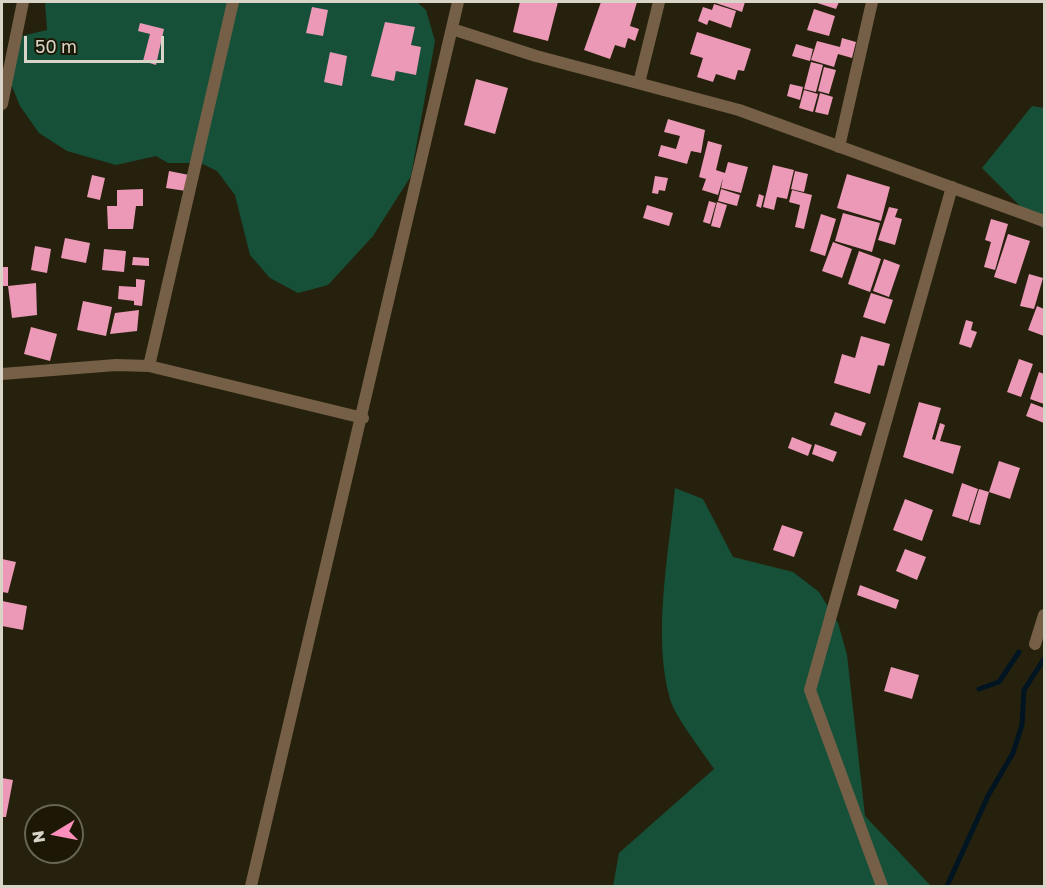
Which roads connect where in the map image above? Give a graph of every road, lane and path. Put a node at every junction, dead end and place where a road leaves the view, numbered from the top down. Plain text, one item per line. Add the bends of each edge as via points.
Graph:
1 (23, 2) edge
2 (233, 2) edge
3 (458, 2) edge
4 (659, 2) edge
5 (872, 2) edge
6 (452, 29) junction
7 (639, 83) junction
8 (2, 104) edge
9 (838, 147) junction
10 (952, 187) junction
11 (1044, 221) edge
12 (149, 366) junction
13 (2, 374) edge
14 (363, 418) junction
15 (1044, 615) edge
16 (1035, 644) dead end
17 (251, 886) edge
18 (882, 886) edge

1 - 8 street
2 - 12 street
3 - 6 street
4 - 7 street
5 - 9 street
6 - 7 street
6 - 14 street
7 - 9 street via 739,110
9 - 10 street
10 - 11 street
10 - 18 street via 810,690
12 - 13 street
12 - 14 street
14 - 17 street
15 - 16 street

